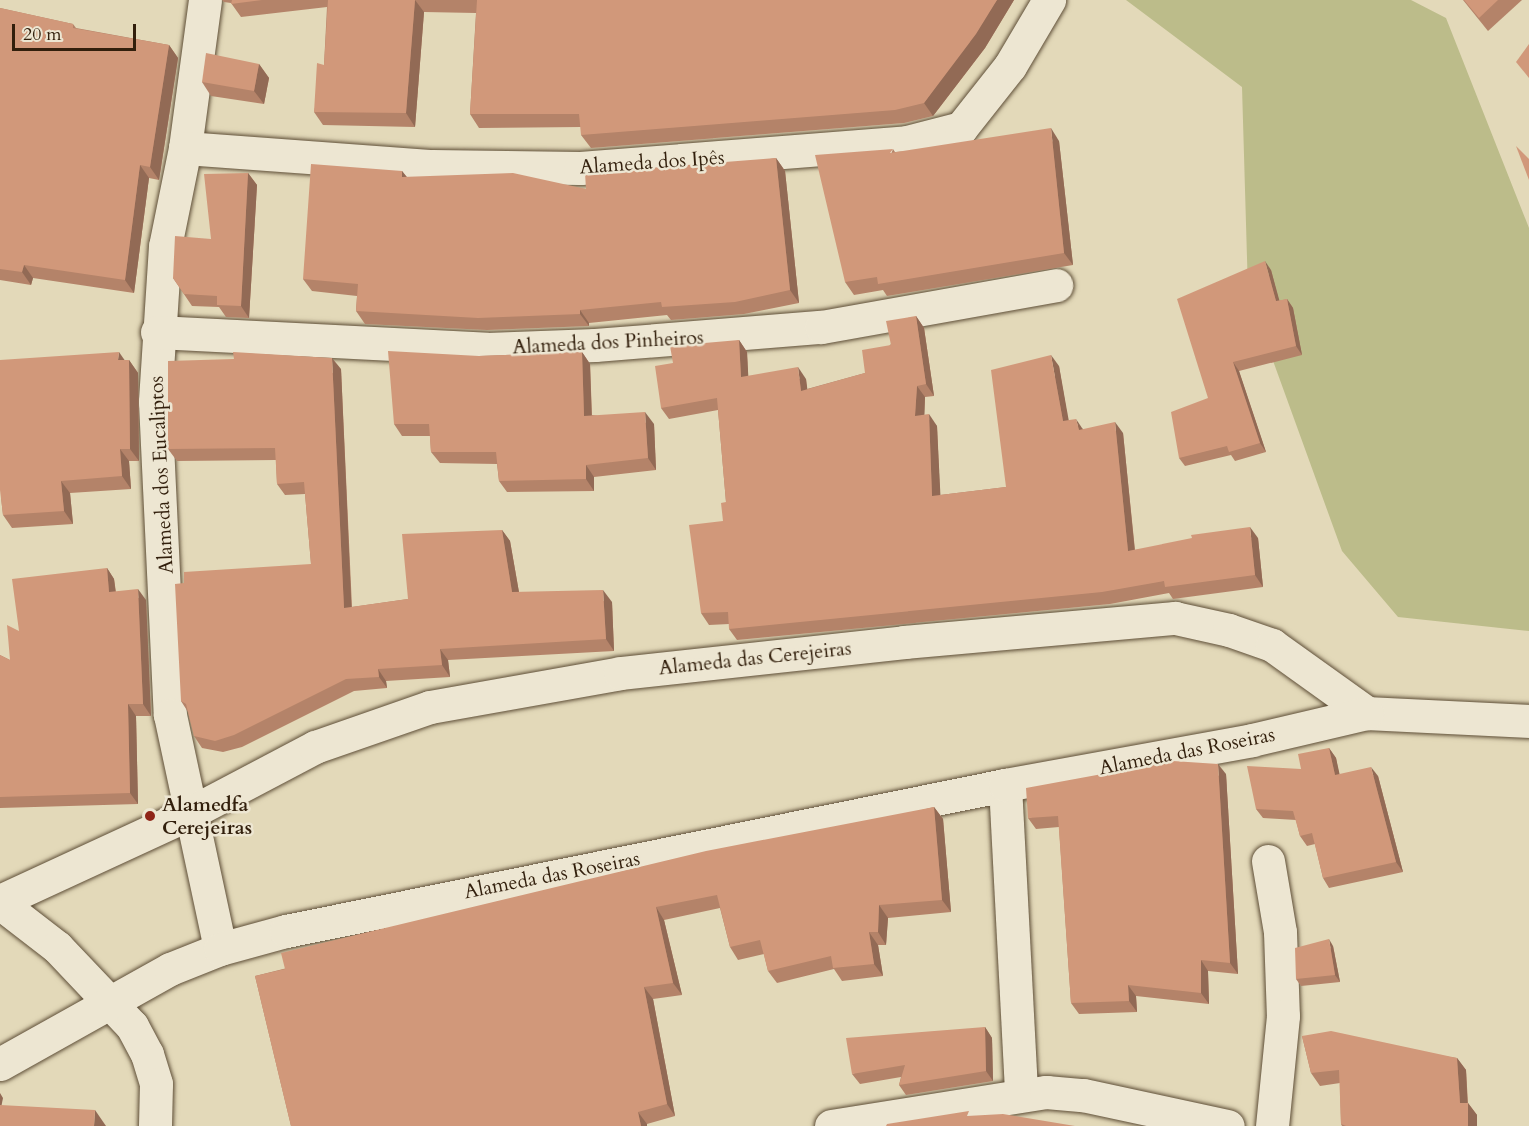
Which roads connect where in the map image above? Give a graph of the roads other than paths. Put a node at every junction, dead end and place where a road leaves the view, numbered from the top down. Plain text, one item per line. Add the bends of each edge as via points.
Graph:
1 (205, 0) edge
2 (1049, 0) edge
3 (185, 148) junction
4 (1056, 285) dead end
5 (157, 332) junction
6 (1367, 712) junction
7 (1529, 721) edge
8 (1005, 785) junction
9 (188, 814) junction
10 (1268, 861) dead end
11 (0, 902) edge
12 (220, 948) junction
13 (111, 1003) junction
14 (0, 1065) edge
15 (1022, 1094) junction
16 (1154, 1118) edge
17 (872, 1122) edge
18 (155, 1126) edge
19 (831, 1126) edge
20 (1228, 1126) edge
21 (1272, 1126) edge

1 - 3 street, Alameda dos Eucaliptos
2 - 3 street, Alameda dos Ipês via 1010,66 961,128 907,142 580,168 432,166
3 - 5 street, Alameda dos Eucaliptos via 165,246
4 - 5 street, Alameda dos Pinheiros via 821,327 595,345 487,349
5 - 9 street, Alameda dos Eucaliptos via 155,402 170,715
6 - 7 street
6 - 8 street, Alameda das Roseiras via 1252,740
6 - 9 street, Alameda das Cerejeiras via 1272,645 1175,618 620,673 430,707 315,747
8 - 12 street, Alameda das Roseiras via 402,906
8 - 15 street
9 - 11 street, Alameda das Cerejeiras
9 - 12 street, Alameda dos Eucaliptos
10 - 21 street via 1280,932 1283,1016
11 - 13 street via 57,947
12 - 13 street, Alameda das Roseiras via 170,969
13 - 14 street, Alameda das Roseiras
13 - 18 street via 132,1026 147,1054 156,1084
15 - 16 street via 1083,1095
15 - 17 street
16 - 20 street
17 - 19 street

